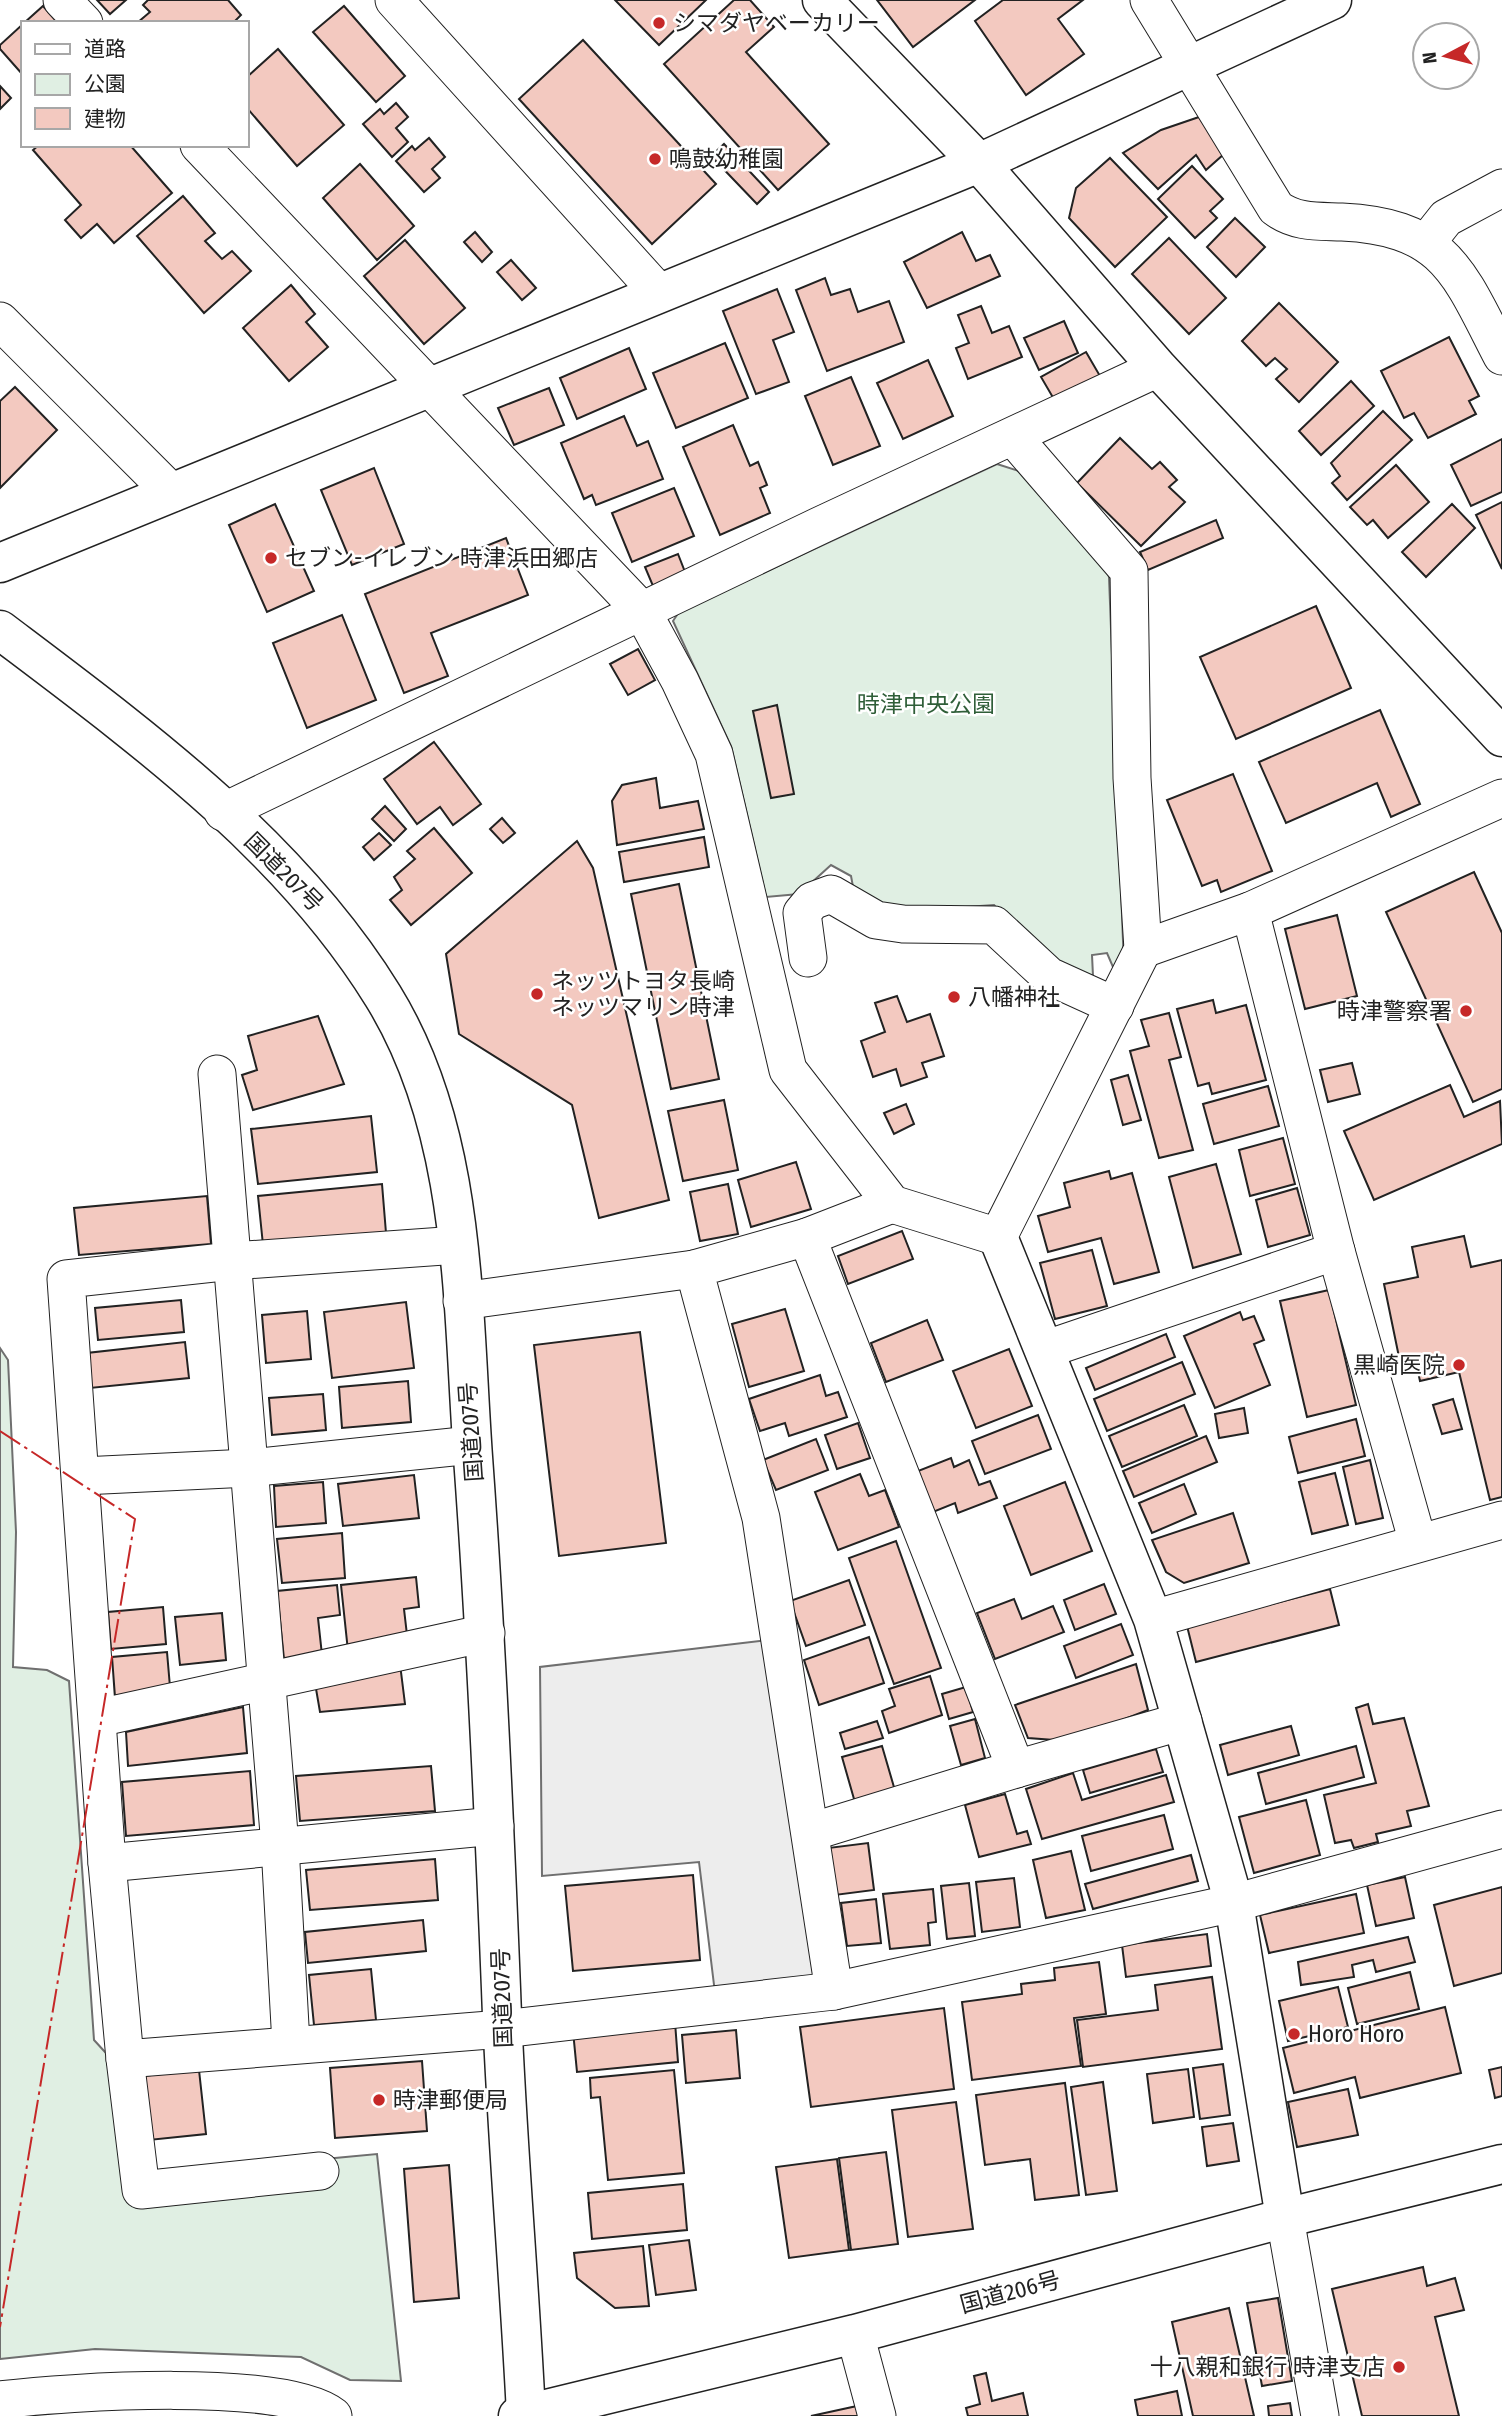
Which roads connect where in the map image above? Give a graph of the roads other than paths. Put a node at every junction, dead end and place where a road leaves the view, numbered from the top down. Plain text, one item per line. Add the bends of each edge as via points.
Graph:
1 (62, 0) edge
2 (394, 0) edge
3 (822, 0) edge
4 (1149, 0) edge
5 (1332, 0) edge
6 (82, 21) edge
7 (1188, 69) junction
8 (201, 147) edge
9 (979, 163) junction
10 (1502, 188) edge
11 (1427, 242) junction
12 (658, 292) junction
13 (0, 321) edge
14 (1502, 356) edge
15 (1158, 368) junction
16 (429, 389) junction
17 (1014, 438) junction
18 (172, 493) junction
19 (0, 563) edge
20 (642, 611) junction
21 (0, 630) edge
22 (1502, 737) edge
23 (1502, 798) edge
24 (223, 812) junction
25 (1250, 911) junction
26 (1143, 949) junction
27 (808, 958) dead end
28 (1115, 1006) junction
29 (217, 1074) dead end
30 (892, 1204) junction
31 (807, 1237) junction
32 (998, 1237) junction
33 (458, 1245) junction
34 (1336, 1251) junction
35 (232, 1261) junction
36 (694, 1269) junction
37 (462, 1301) junction
38 (1044, 1350) junction
39 (472, 1445) junction
40 (249, 1468) junction
41 (82, 1476) junction
42 (1502, 1520) edge
43 (1418, 1543) junction
44 (1153, 1619) junction
45 (485, 1633) junction
46 (266, 1680) junction
47 (97, 1718) junction
48 (1183, 1721) junction
49 (1016, 1769) junction
50 (495, 1826) junction
51 (1502, 1829) edge
52 (811, 1832) junction
53 (280, 1846) junction
54 (107, 1863) junction
55 (1234, 1903) junction
56 (834, 1991) junction
57 (502, 2029) junction
58 (291, 2044) junction
59 (125, 2059) junction
60 (1502, 2164) edge
61 (320, 2171) dead end
62 (1285, 2218) junction
63 (855, 2334) junction
64 (0, 2400) edge
65 (522, 2415) edge
66 (333, 2416) edge
67 (877, 2416) edge
68 (1320, 2416) edge

1 - 6 street
2 - 12 street
3 - 9 main road
4 - 7 street
5 - 7 main road
7 - 9 main road
7 - 11 street via 1276,208 1291,219 1380,223
8 - 16 street
9 - 12 main road
9 - 15 main road
10 - 11 street via 1446,218
11 - 14 street via 1459,274
12 - 16 main road
13 - 18 street
15 - 17 street
15 - 22 main road
16 - 18 main road
16 - 20 street
17 - 20 street
17 - 26 street via 1129,571 1132,779
18 - 19 main road
20 - 24 street
20 - 30 street via 714,754 788,1070
21 - 24 main road, 国道207号 via 156,748
23 - 25 street
24 - 33 main road, 国道207号 via 316,901 384,997 418,1065 444,1151
25 - 26 street
25 - 34 street
26 - 28 street
27 - 28 street via 802,913 812,901 831,894 876,920 994,925 1049,976
28 - 32 street
29 - 35 street
30 - 31 street
30 - 32 street
31 - 36 street
31 - 49 street
32 - 38 main road
33 - 35 street
33 - 37 main road, 国道207号
34 - 38 street
34 - 43 street
35 - 40 street
35 - 41 street via 66,1279
36 - 37 street
36 - 52 street via 761,1518
37 - 39 main road, 国道207号
38 - 44 main road
39 - 40 street
39 - 45 main road, 国道207号
40 - 41 street
40 - 46 street
41 - 47 street
42 - 43 street
43 - 44 street
44 - 48 main road
45 - 46 street
45 - 50 main road, 国道207号
46 - 47 street
46 - 53 street
47 - 54 street
48 - 49 street
48 - 55 main road
49 - 52 street
50 - 53 street
50 - 57 main road, 国道207号
51 - 55 street
52 - 56 street
53 - 54 street
53 - 58 street
54 - 59 street
55 - 56 street
55 - 62 main road
56 - 57 street
57 - 58 street
57 - 65 main road, 国道207号
58 - 59 street
59 - 61 street via 141,2190
60 - 62 main road, 国道206号
62 - 63 main road, 国道206号
62 - 68 street
63 - 65 main road, 国道206号
63 - 67 street
64 - 66 street via 66,2392 261,2393 297,2399

